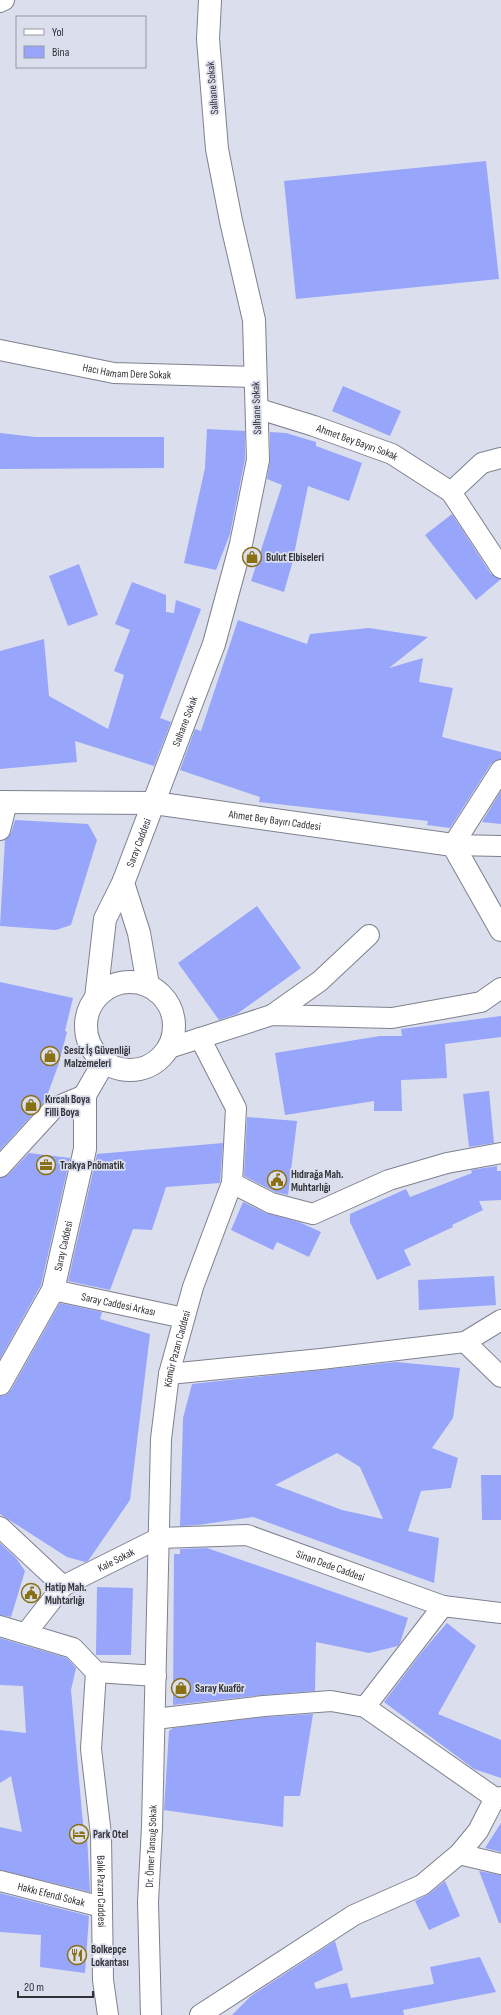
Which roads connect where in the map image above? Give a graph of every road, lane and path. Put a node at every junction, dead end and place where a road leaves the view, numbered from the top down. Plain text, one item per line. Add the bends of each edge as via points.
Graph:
1 (4, 0) edge
2 (210, 0) edge
3 (0, 2) edge
4 (0, 350) edge
5 (256, 377) junction
6 (256, 408) junction
7 (501, 458) edge
8 (451, 492) junction
9 (501, 568) edge
10 (501, 770) edge
11 (3, 802) edge
12 (154, 803) junction
13 (0, 830) edge
14 (453, 845) junction
15 (501, 846) edge
16 (122, 883) junction
17 (501, 930) edge
18 (369, 935) dead end
19 (148, 985) junction
20 (501, 988) edge
21 (96, 998) junction
22 (272, 1015) junction
23 (200, 1038) junction
24 (169, 1048) junction
25 (104, 1062) junction
26 (85, 1095) junction
27 (501, 1153) edge
28 (0, 1167) edge
29 (232, 1183) junction
30 (53, 1290) junction
31 (184, 1318) junction
32 (501, 1320) edge
33 (464, 1342) junction
34 (169, 1374) junction
35 (501, 1376) edge
36 (0, 1384) edge
37 (0, 1527) edge
38 (158, 1538) junction
39 (63, 1586) junction
40 (443, 1606) junction
41 (501, 1613) edge
42 (0, 1626) edge
43 (26, 1633) junction
44 (96, 1672) junction
45 (156, 1676) junction
46 (365, 1707) junction
47 (155, 1719) junction
48 (498, 1798) edge
49 (459, 1854) junction
50 (501, 1864) edge
51 (0, 1882) edge
52 (102, 1907) junction
53 (108, 2015) edge
54 (151, 2015) edge
55 (200, 2015) edge

1 - 3 street
2 - 5 street, Salhane Sokak via 208,39 217,149 254,320
4 - 5 street, Hacı Hamam Dere Sokak via 114,373
5 - 6 street, Salhane Sokak
6 - 8 street, Ahmet Bey Bayırı Sokak via 392,454
6 - 12 street, Salhane Sokak via 258,460 239,552 214,644
7 - 8 street via 482,463
8 - 9 street
10 - 14 street
11 - 12 street, Ahmet Bey Bayırı Caddesi
11 - 13 street
12 - 14 street, Ahmet Bey Bayırı Caddesi
12 - 16 street, Saray Caddesi
14 - 15 street
14 - 17 street
16 - 19 street via 139,933
16 - 21 street, Saray Caddesi via 105,919
18 - 22 street via 320,981
19 - 21 street via 120,982 106,988
19 - 24 street via 160,993 170,1005 174,1019 174,1034
20 - 22 street via 481,1002 392,1018
21 - 25 street via 88,1010 85,1024 93,1052
22 - 23 street
23 - 24 street
23 - 29 street, Kömür Pazarı Caddesi via 236,1108
24 - 25 street via 160,1060 147,1068 132,1071 117,1069
25 - 26 street
26 - 28 street via 54,1108
26 - 30 street, Saray Caddesi via 85,1149
27 - 29 street via 447,1163 389,1180 313,1214 271,1203
29 - 31 street, Kömür Pazarı Caddesi
30 - 31 street, Saray Caddesi Arkası
30 - 36 street, Saray Caddesi
31 - 34 street, Kömür Pazarı Caddesi
32 - 33 street
33 - 34 street
33 - 35 street
34 - 38 street, Kömür Pazarı Caddesi via 161,1439
37 - 39 street
38 - 39 street, Kale Sokak
38 - 40 street, Sinan Dede Caddesi via 247,1535
38 - 45 street, Kömür Pazarı Caddesi
39 - 43 street, Kale Sokak
40 - 41 street, Sinan Dede Caddesi
40 - 46 street
42 - 43 street
43 - 44 street via 73,1648
44 - 45 street
44 - 52 street, Balık Pazarı Caddesi via 91,1749 101,1835
45 - 47 street, Dr. Ömer Tansuğ Sokak
46 - 47 street via 331,1701
46 - 48 street
47 - 54 street, Dr. Ömer Tansuğ Sokak via 148,1902
48 - 49 street
49 - 50 street
49 - 55 street via 422,1885 354,1915
51 - 52 street, Hakkı Efendi Sokak
52 - 53 street, Balık Pazarı Caddesi via 103,1980

